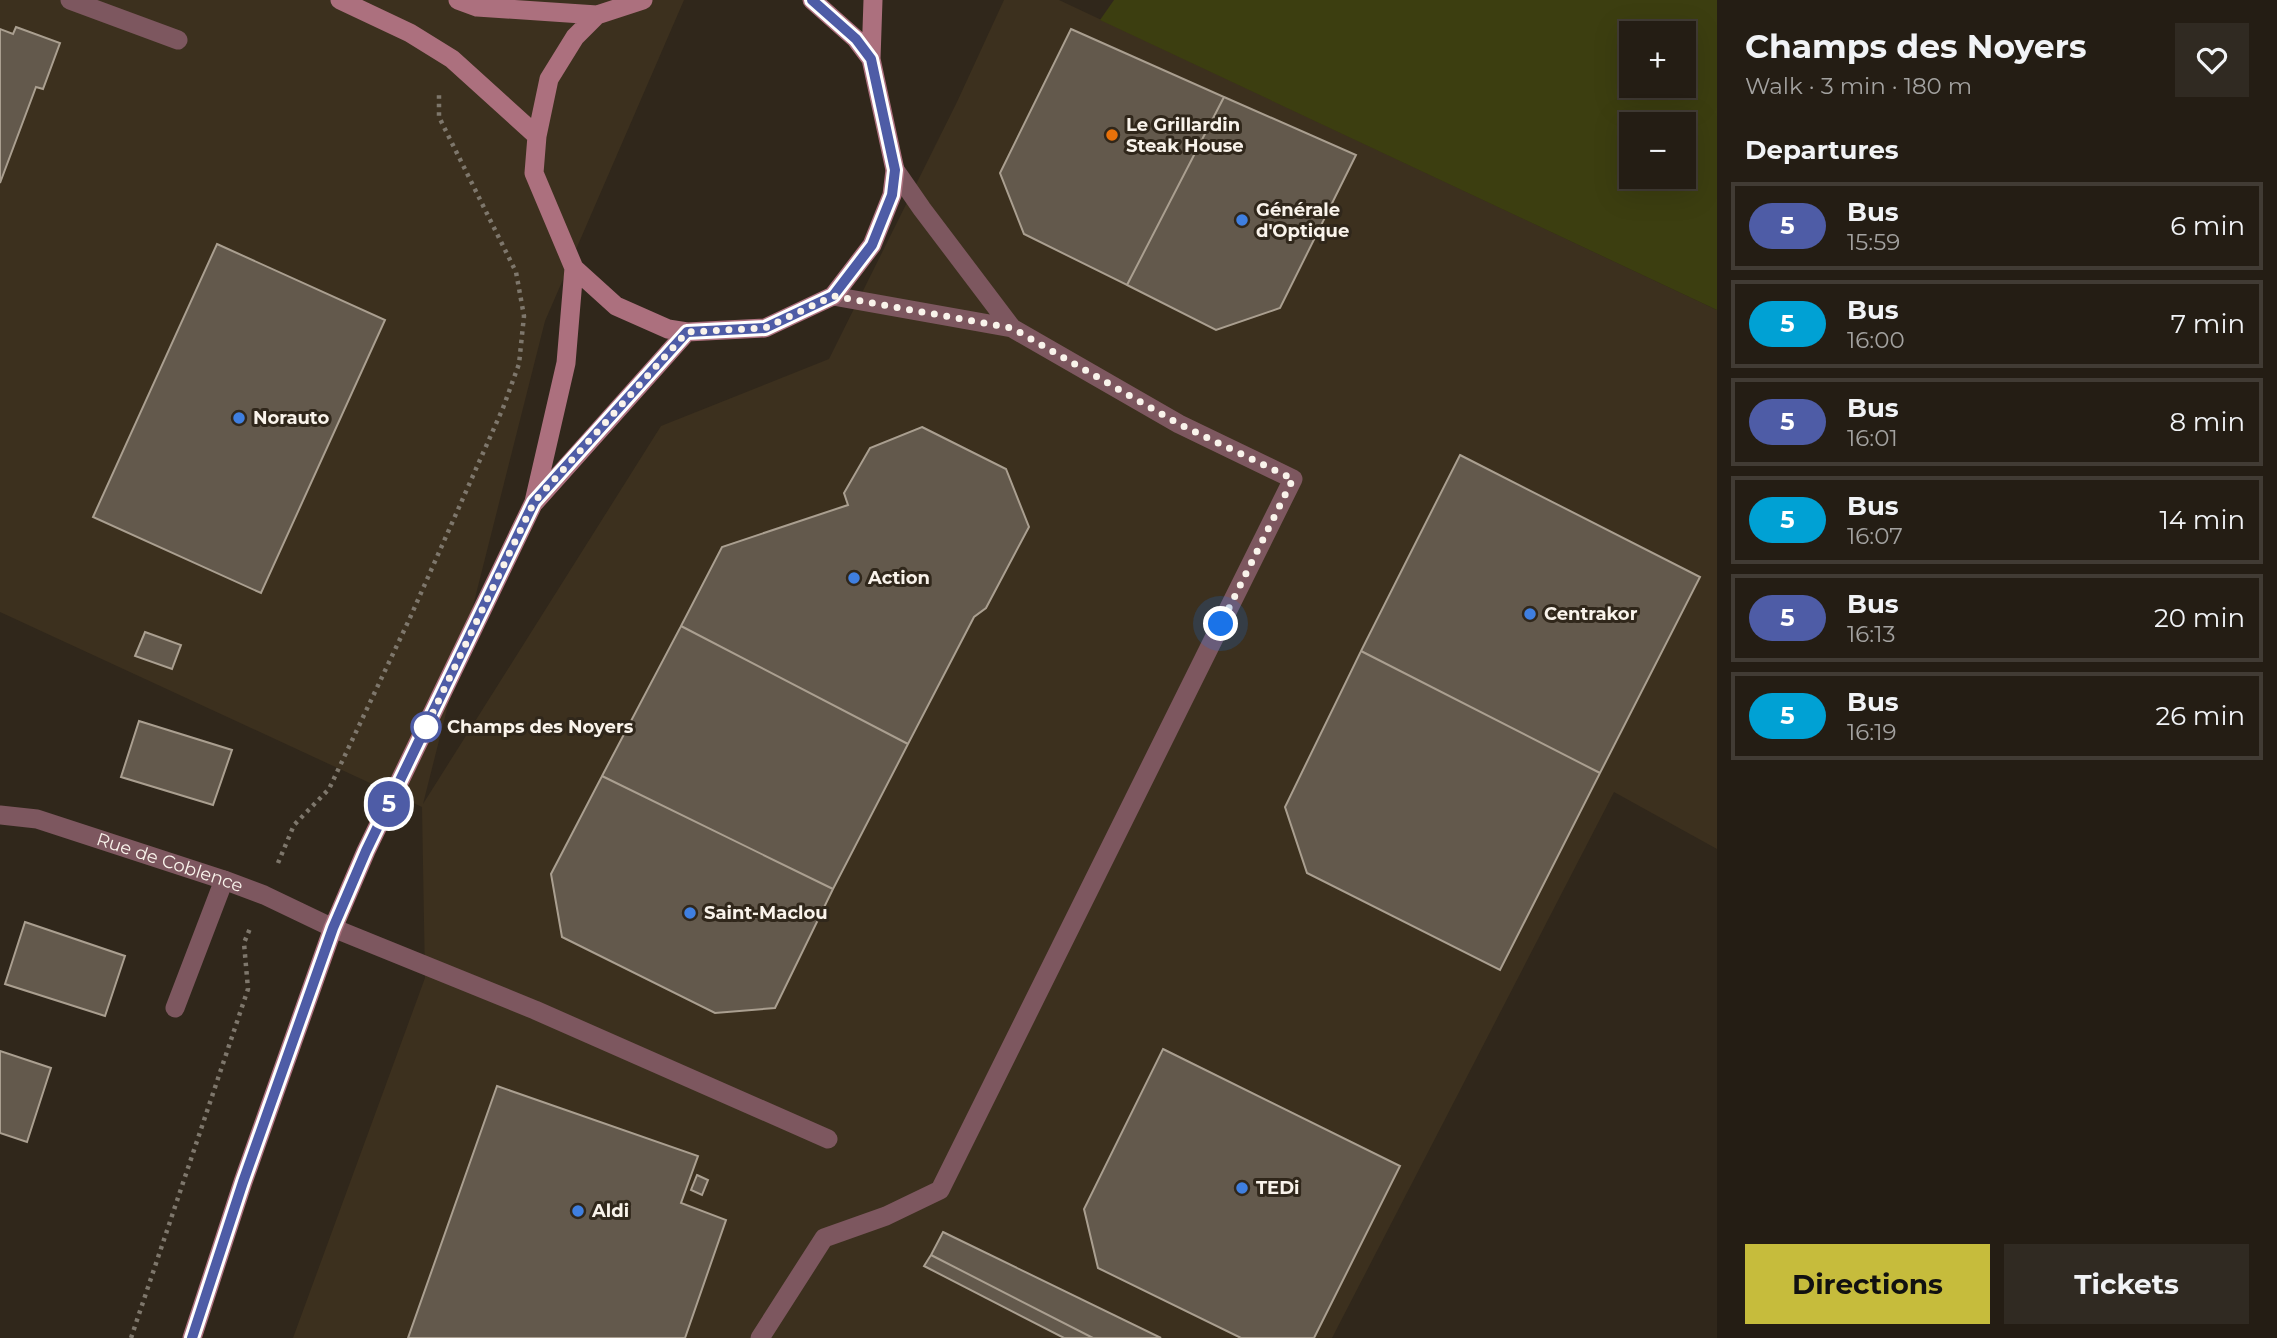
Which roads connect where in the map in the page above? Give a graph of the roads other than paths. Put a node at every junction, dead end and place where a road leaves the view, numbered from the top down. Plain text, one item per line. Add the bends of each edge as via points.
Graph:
1 (70, 0) edge
2 (340, 0) edge
3 (458, 0) edge
4 (643, 0) edge
5 (812, 0) edge
6 (873, 0) edge
7 (119, 8) edge
8 (597, 15) junction
9 (178, 40) dead end
10 (871, 59) junction
11 (537, 136) junction
12 (895, 170) junction
13 (574, 268) junction
14 (833, 296) junction
15 (1012, 328) junction
16 (687, 332) junction
17 (534, 502) junction
18 (0, 815) edge
19 (224, 880) junction
20 (333, 928) junction
21 (175, 1008) dead end
22 (828, 1139) dead end
23 (192, 1338) edge
24 (760, 1338) edge

1 - 7 street
2 - 11 main road via 452,59
3 - 8 main road via 477,7
4 - 8 main road
5 - 10 main road via 856,39
6 - 10 main road
7 - 9 street
8 - 11 main road via 575,37 549,79
10 - 12 main road
11 - 13 main road via 534,173
12 - 14 main road via 892,195 872,245
12 - 15 street
13 - 16 main road via 616,306 668,329
13 - 17 main road via 566,363
14 - 15 street
14 - 16 main road via 765,328
15 - 24 street via 1179,424 1293,479 940,1190 824,1238
16 - 17 main road
17 - 20 main road
18 - 19 street, Rue de Coblence via 37,820
19 - 20 street, Rue de Coblence
19 - 21 street
20 - 22 street, Rue de Coblence via 535,1010
20 - 23 main road

